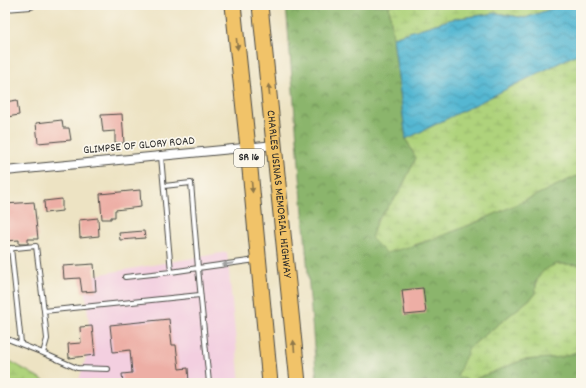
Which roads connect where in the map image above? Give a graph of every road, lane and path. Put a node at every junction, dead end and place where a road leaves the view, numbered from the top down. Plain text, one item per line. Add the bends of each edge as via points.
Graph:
1 (31, 5) edge
2 (233, 5) edge
3 (260, 5) edge
4 (5, 7) edge
5 (275, 145) junction
6 (248, 148) junction
7 (161, 156) junction
8 (5, 171) edge
9 (164, 186) junction
10 (11, 248) junction
11 (5, 249) edge
12 (259, 260) junction
13 (198, 268) junction
14 (171, 272) junction
15 (125, 278) dead end
16 (200, 295) junction
17 (44, 311) junction
18 (5, 338) edge
19 (21, 343) junction
20 (43, 353) junction
21 (108, 369) dead end
22 (209, 383) edge
23 (270, 383) edge
24 (298, 383) edge

1 - 4 street
2 -> 6 highway, SR 16
5 -> 3 highway, CHARLES USINAS MEMORIAL HIGHWAY / SR 16
5 - 6 street, GLIMPSE OF GLORY ROAD
24 -> 5 highway, CHARLES USINAS MEMORIAL HIGHWAY / SR 16
6 - 7 street, GLIMPSE OF GLORY ROAD
6 -> 12 highway, SR 16
7 - 8 street, GLIMPSE OF GLORY ROAD
7 - 9 lane
9 - 13 lane via 191,183
9 - 14 lane
10 - 11 lane
10 - 17 lane via 36,246
10 - 19 lane
12 -> 13 lane
12 - 23 highway, SR 16
13 - 14 lane
13 - 16 lane
14 - 15 lane
16 - 17 lane
16 - 22 lane
17 - 20 lane via 47,338
18 - 19 lane
19 - 20 lane
20 - 21 lane via 77,368

